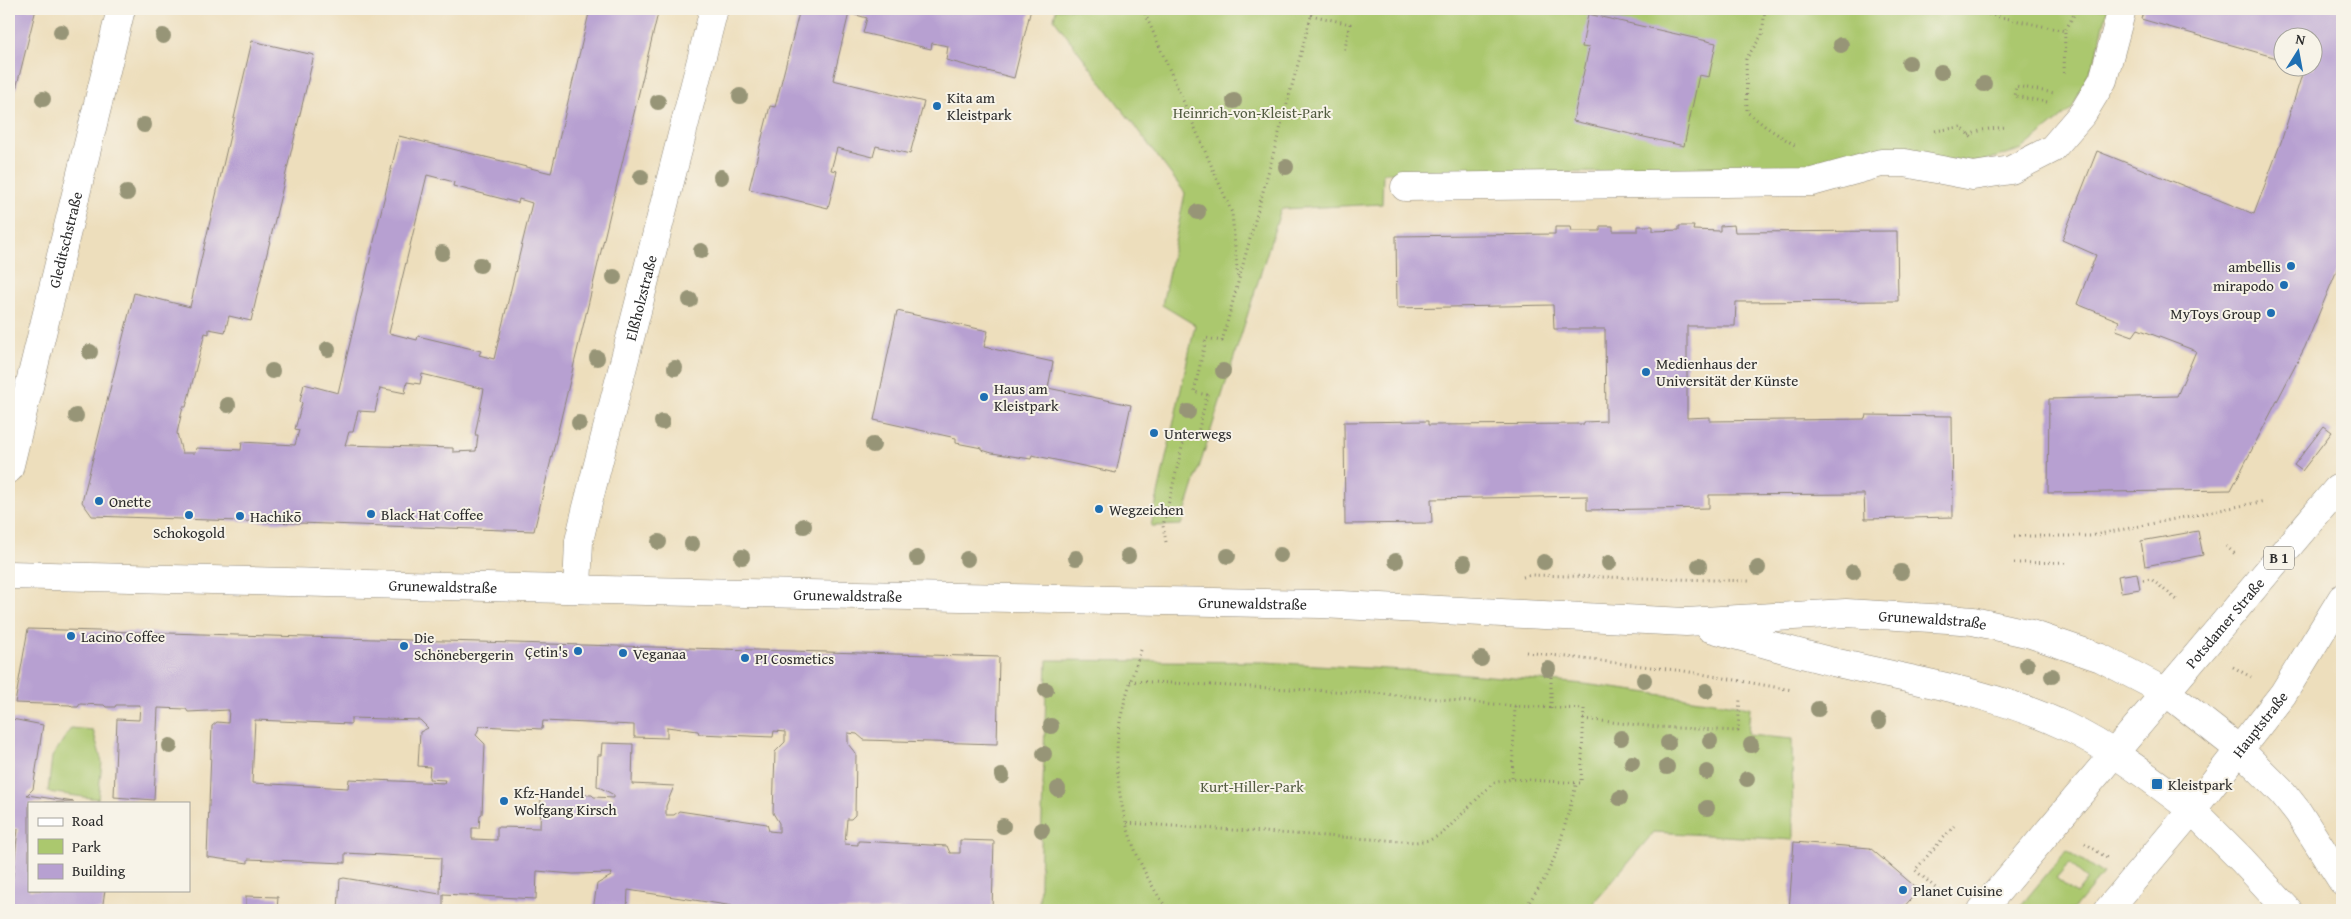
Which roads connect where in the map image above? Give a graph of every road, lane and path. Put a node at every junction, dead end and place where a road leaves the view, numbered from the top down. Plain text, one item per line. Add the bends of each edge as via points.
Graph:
1 (121, 9) edge
2 (714, 9) edge
3 (1144, 9) edge
4 (1313, 9) edge
5 (1765, 9) edge
6 (1964, 9) edge
7 (2077, 9) edge
8 (2122, 9) edge
9 (1311, 15) junction
10 (2065, 31) junction
11 (1344, 53) dead end
12 (2064, 80) dead end
13 (2061, 94) dead end
14 (2083, 113) junction
15 (2005, 127) dead end
16 (1934, 131) dead end
17 (1969, 135) junction
18 (1974, 140) dead end
19 (1804, 149) dead end
20 (1404, 187) dead end
21 (1238, 282) junction
22 (9, 469) edge
23 (2342, 487) edge
24 (2265, 501) dead end
25 (2014, 536) dead end
26 (1166, 542) dead end
27 (2226, 546) dead end
28 (2239, 557) dead end
29 (2069, 562) dead end
30 (2014, 563) dead end
31 (9, 575) edge
32 (2138, 581) dead end
33 (577, 589) junction
34 (2342, 598) edge
35 (2177, 600) dead end
36 (1686, 622) junction
37 (1140, 650) dead end
38 (1524, 652) dead end
39 (2228, 664) dead end
40 (1551, 672) dead end
41 (2256, 680) dead end
42 (1130, 681) junction
43 (1798, 691) dead end
44 (2166, 692) junction
45 (1740, 698) dead end
46 (1515, 706) junction
47 (1551, 708) junction
48 (1583, 719) junction
49 (2240, 750) junction
50 (2115, 753) junction
51 (1512, 780) junction
52 (1578, 782) junction
53 (2192, 810) junction
54 (1127, 823) junction
55 (1954, 826) dead end
56 (2078, 839) dead end
57 (2113, 862) dead end
58 (2342, 881) edge
59 (1939, 890) dead end
60 (1168, 910) edge
61 (1524, 910) edge
62 (1982, 910) edge
63 (2108, 910) edge
64 (2288, 910) edge

1 - 22 main road, Gleditschstraße
2 - 33 main road, Elßholzstraße via 586,511 579,541
3 - 21 path via 1232,213
4 - 9 path
5 - 19 path via 1762,35 1746,59 1747,112
6 - 10 path
7 - 10 path
8 - 14 main road via 2113,84
9 - 11 path via 1350,24
9 - 21 path
10 - 12 path
13 - 14 path via 2016,86 2014,96
14 - 20 main road via 2052,149 2011,170 1973,176 1905,163 1881,163 1812,182
15 - 17 path
16 - 17 path via 1961,127
17 - 18 path
21 - 26 path via 1222,341 1206,338 1194,392 1207,395 1197,437 1185,435 1164,526
23 - 44 main road, Potsdamer Straße / B 1
24 - 25 path via 2090,536
27 - 28 path
29 - 30 path
31 - 33 main road, Grunewaldstraße
32 - 35 path via 2151,579
33 - 36 main road, Grunewaldstraße via 1321,604
34 - 49 main road, Hauptstraße via 2291,682
36 - 44 main road, Grunewaldstraße via 1846,614 1972,621 2031,634 2074,648 2117,665
36 - 50 main road, Grunewaldstraße via 1841,664 1947,685 1998,700 2065,726
37 - 42 path
38 - 43 path via 1684,670
39 - 41 path
40 - 47 path
42 - 46 path via 1373,693
42 - 54 path via 1118,733 1116,768
44 - 49 main road, Grunewaldstraße
44 - 50 main road, B 1
45 - 48 path via 1738,731 1657,728
46 - 47 path
46 - 51 path
47 - 48 path via 1584,709
48 - 52 path via 1581,783
49 - 53 main road, Hauptstraße
49 - 58 main road, Grunewaldstraße via 2288,799
50 - 53 main road, Grunewaldstraße
50 - 62 main road, B 1
51 - 52 path
51 - 54 path via 1493,783 1442,834 1416,842
52 - 61 path via 1558,850
53 - 63 main road, Hauptstraße
53 - 64 main road, Grunewaldstraße
54 - 60 path via 1131,840 1156,894
55 - 59 path via 1916,870
56 - 57 path

